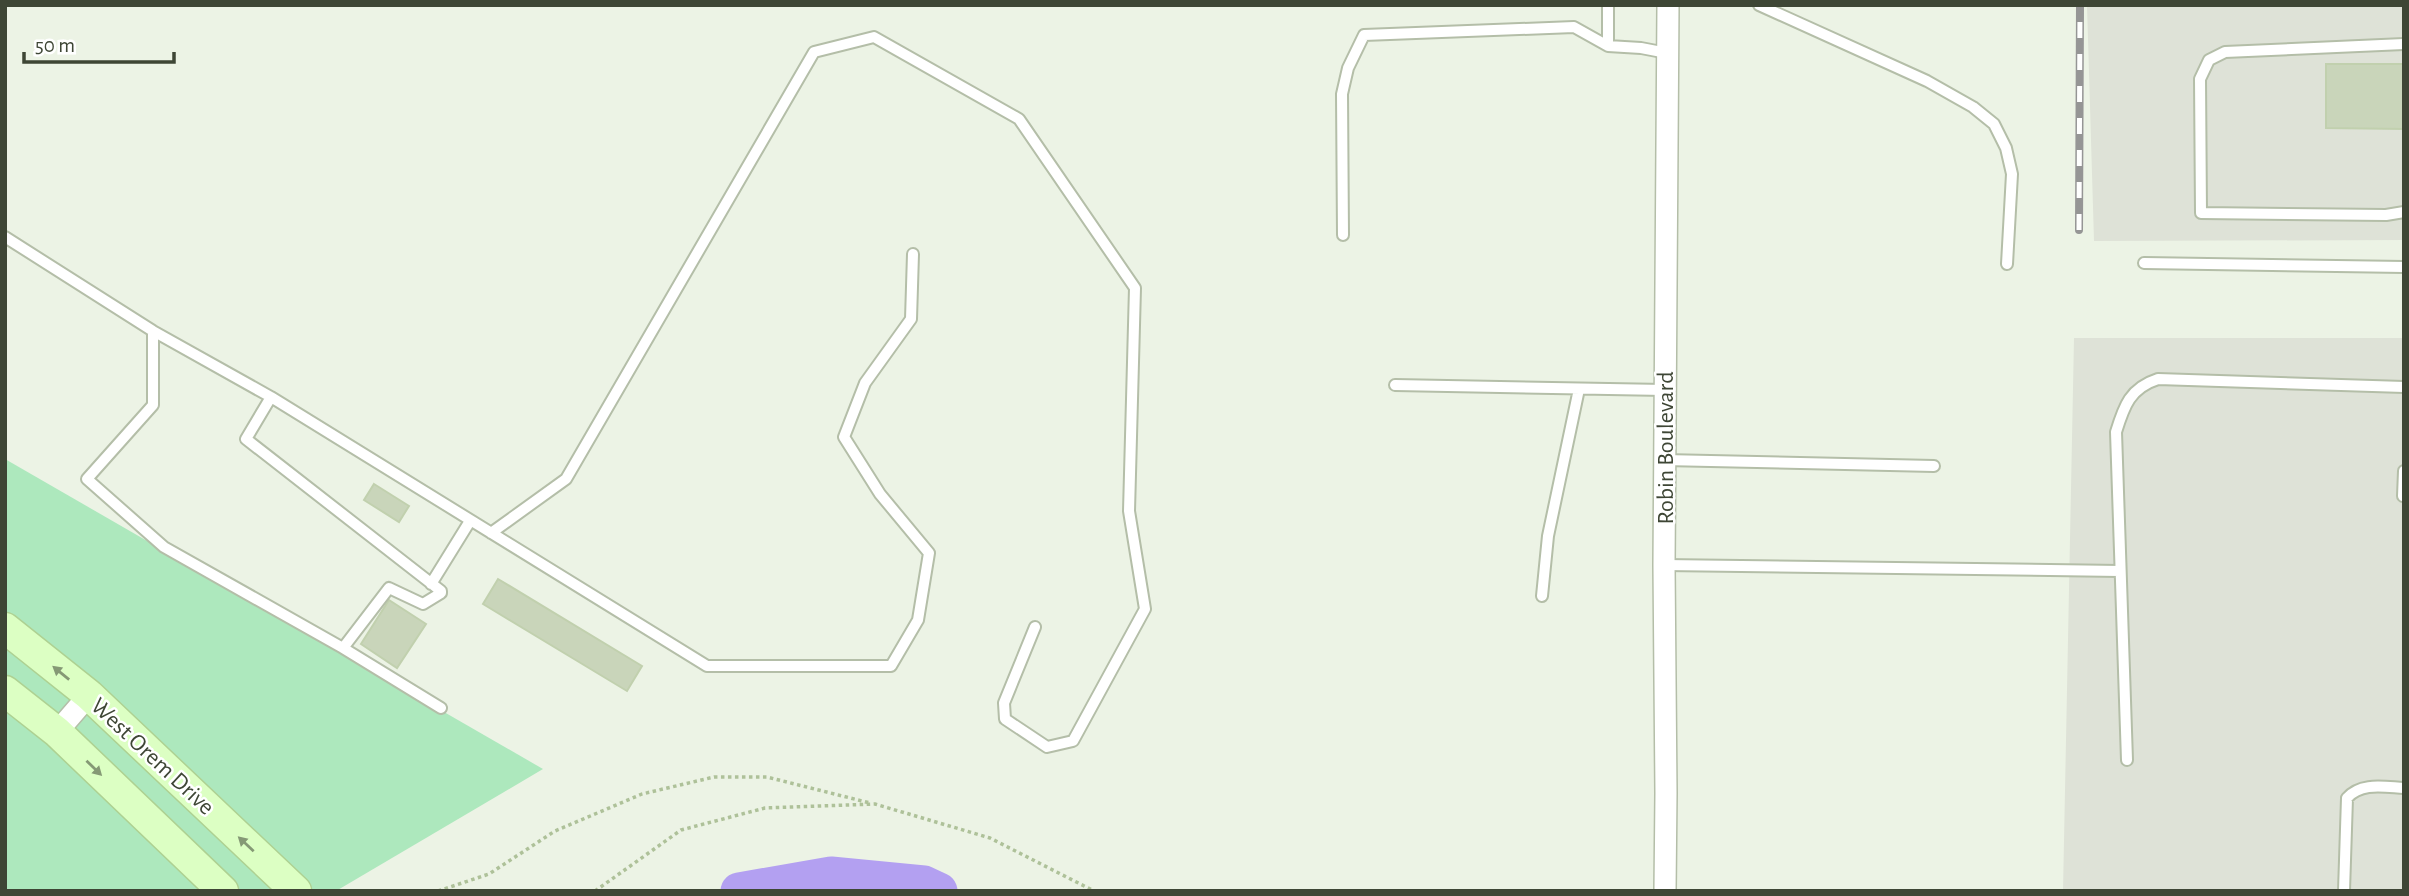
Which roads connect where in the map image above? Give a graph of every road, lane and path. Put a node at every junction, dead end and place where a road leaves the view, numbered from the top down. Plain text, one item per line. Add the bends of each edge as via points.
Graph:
1 (1608, 5) edge
2 (1668, 5) edge
3 (1759, 5) edge
4 (2404, 44) edge
5 (1608, 46) junction
6 (1667, 53) junction
7 (2404, 212) edge
8 (1343, 235) dead end
9 (5, 237) edge
10 (913, 254) dead end
11 (2144, 263) dead end
12 (2007, 264) dead end
13 (2404, 267) edge
14 (153, 331) junction
15 (1395, 385) dead end
16 (2404, 387) edge
17 (1579, 389) junction
18 (1665, 390) junction
19 (271, 397) junction
20 (1664, 460) junction
21 (1934, 466) dead end
22 (2404, 471) edge
23 (2403, 496) edge
24 (470, 521) junction
25 (491, 533) junction
26 (1664, 565) junction
27 (2120, 571) junction
28 (431, 584) junction
29 (1542, 596) dead end
30 (1035, 627) dead end
31 (5, 628) edge
32 (342, 648) junction
33 (5, 691) edge
34 (89, 695) junction
35 (441, 708) dead end
36 (57, 732) junction
37 (2127, 760) dead end
38 (2404, 788) edge
39 (875, 804) junction
40 (223, 891) edge
41 (296, 891) edge
42 (438, 891) edge
43 (595, 891) edge
44 (1094, 891) edge
45 (1665, 891) edge
46 (2344, 891) edge

1 - 5 lane
2 - 6 street, Robin Boulevard
3 - 12 lane via 1927,81 1994,124 2012,174
4 - 7 lane via 2225,52 2209,60 2200,79 2202,213
5 - 6 lane
5 - 8 lane via 1574,27 1364,35 1342,94
6 - 18 street, Robin Boulevard
9 - 14 lane
10 - 25 lane via 911,319 865,383 845,437 880,494 929,553 918,620 891,666 708,666
11 - 13 lane
14 - 19 lane
14 - 32 lane via 153,405 87,479 164,547
15 - 17 lane
16 - 27 lane via 2158,379 2142,384 2121,414 2116,432
17 - 18 lane
17 - 29 lane via 1548,536
18 - 20 street, Robin Boulevard
19 - 24 lane
19 - 28 lane via 246,439
20 - 21 lane
20 - 26 street, Robin Boulevard
22 - 23 lane
24 - 25 lane
24 - 28 lane
25 - 30 lane via 566,480 814,52 874,37 1019,119 1135,288 1129,511 1145,609 1073,741 1047,747 1005,719 1004,711
26 - 27 lane
26 - 45 street, Robin Boulevard
27 - 37 lane
28 - 32 lane via 441,593 424,604 389,588
34 -> 31 main road, West Orem Drive
32 - 35 lane
33 - 36 main road, West Orem Drive
34 - 36 street
41 -> 34 main road, West Orem Drive
36 -> 40 main road, West Orem Drive
38 - 46 lane via 2354,789 2347,797
39 - 42 path via 767,777 714,777 642,794 555,831 489,874
39 - 43 path via 765,808 681,830
39 - 44 path via 990,838

